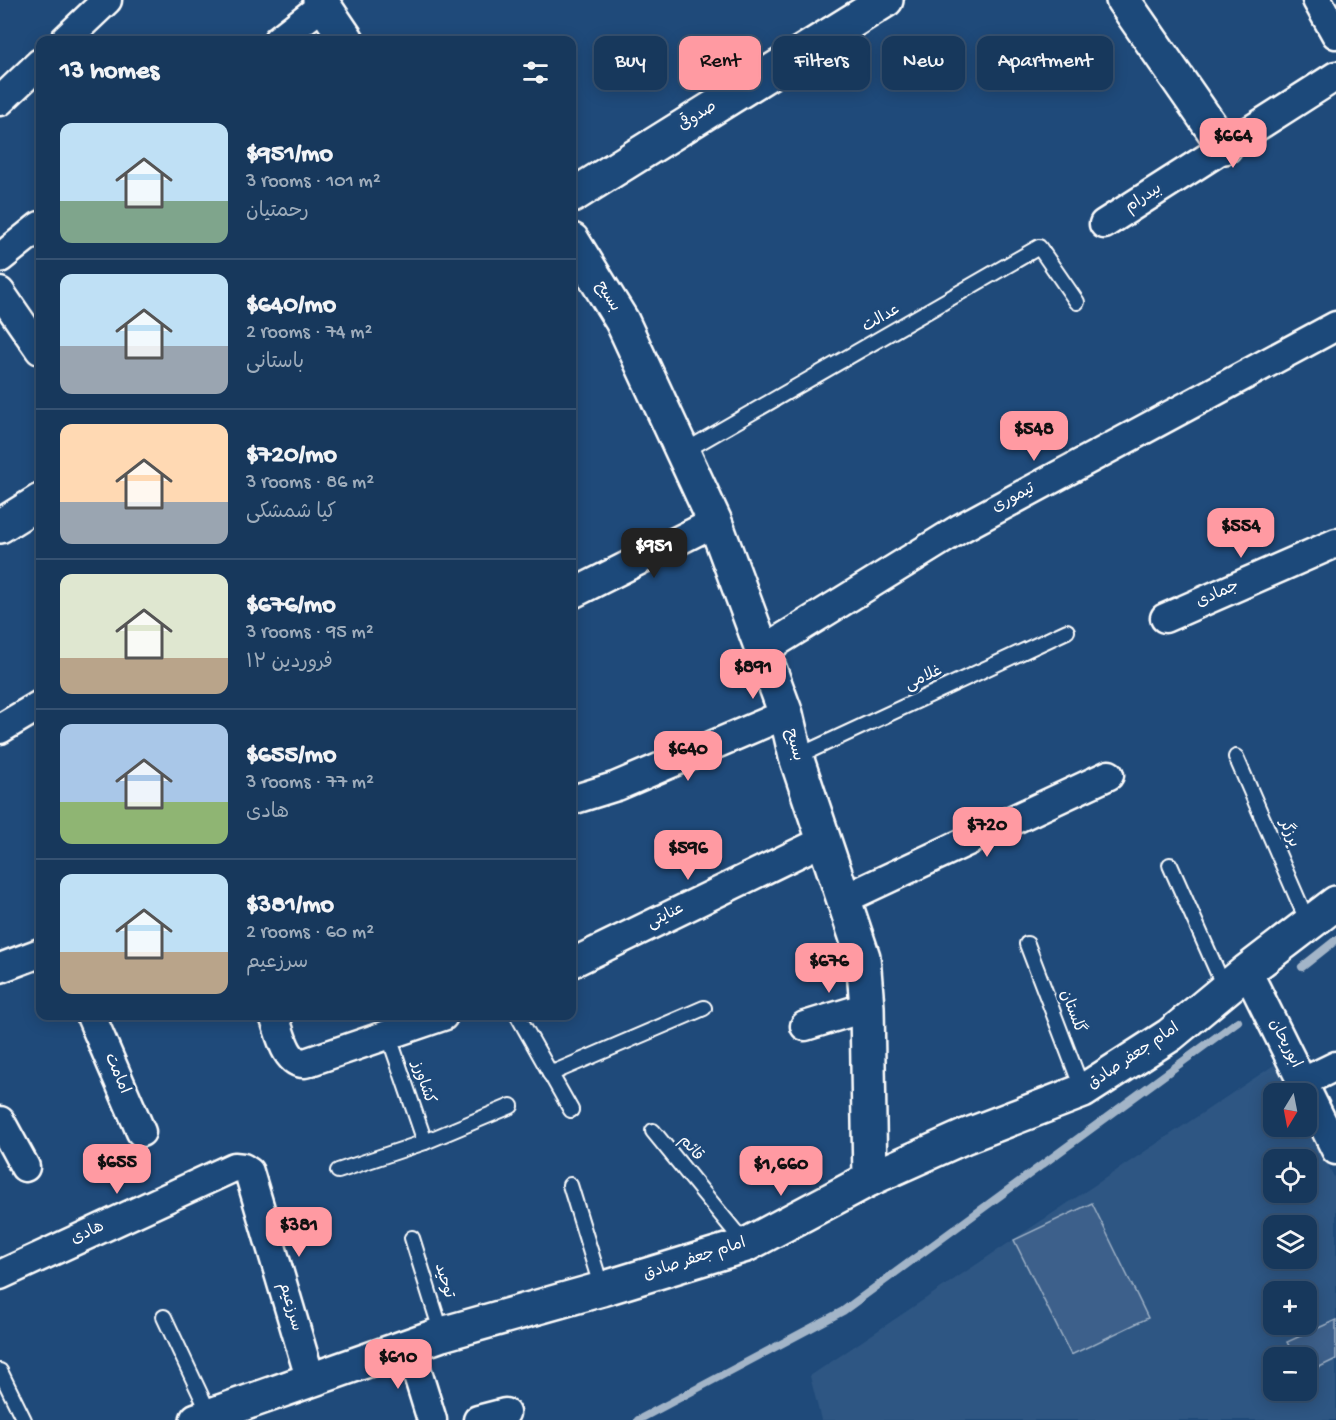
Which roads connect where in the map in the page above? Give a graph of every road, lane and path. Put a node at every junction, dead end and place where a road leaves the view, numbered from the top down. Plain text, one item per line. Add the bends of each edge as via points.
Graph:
1 (107, 0) edge
2 (886, 0) edge
3 (1123, 0) edge
4 (1317, 0) edge
5 (321, 2) edge
6 (1336, 34) edge
7 (69, 36) edge
8 (283, 36) edge
9 (345, 36) edge
10 (36, 67) edge
11 (1336, 76) edge
12 (0, 101) edge
13 (1225, 147) junction
14 (576, 194) edge
15 (1104, 224) dead end
16 (36, 229) edge
17 (576, 246) edge
18 (0, 258) edge
19 (0, 292) edge
20 (1077, 302) dead end
21 (1336, 326) edge
22 (36, 344) edge
23 (683, 452) junction
24 (36, 504) edge
25 (715, 522) junction
26 (0, 526) edge
27 (1336, 543) edge
28 (576, 592) edge
29 (1165, 618) dead end
30 (1067, 631) dead end
31 (762, 651) junction
32 (36, 707) edge
33 (786, 714) junction
34 (0, 729) edge
35 (1236, 757) dead end
36 (796, 758) junction
37 (1109, 775) dead end
38 (576, 799) edge
39 (825, 840) junction
40 (1170, 866) dead end
41 (844, 899) junction
42 (1336, 903) edge
43 (1309, 925) junction
44 (1027, 944) dead end
45 (36, 954) edge
46 (576, 961) edge
47 (0, 968) edge
48 (1236, 980) junction
49 (867, 1007) junction
50 (704, 1008) dead end
51 (93, 1020) edge
52 (276, 1020) edge
53 (431, 1020) edge
54 (520, 1020) edge
55 (805, 1026) dead end
56 (388, 1034) junction
57 (1336, 1066) edge
58 (550, 1074) junction
59 (1303, 1082) junction
60 (1083, 1091) junction
61 (511, 1106) dead end
62 (571, 1110) dead end
63 (0, 1121) edge
64 (653, 1131) dead end
65 (141, 1132) dead end
66 (425, 1142) junction
67 (1336, 1150) edge
68 (26, 1167) dead end
69 (243, 1168) joint
70 (338, 1171) dead end
71 (870, 1179) junction
72 (570, 1185) dead end
73 (412, 1238) dead end
74 (746, 1245) junction
75 (0, 1275) edge
76 (602, 1289) junction
77 (164, 1317) dead end
78 (442, 1334) junction
79 (409, 1346) junction
80 (0, 1371) edge
81 (310, 1381) junction
82 (505, 1413) dead end
83 (221, 1415) edge
84 (24, 1420) edge
85 (432, 1420) edge
86 (478, 1420) edge

1 - 7 street
2 - 14 street, صدوقی
3 - 13 street
4 - 6 street
5 - 8 street
5 - 9 street
10 - 12 street
11 - 13 street, بیدرام
13 - 15 street, بیدرام
16 - 18 street
17 - 23 street, بسیح via 622,321
19 - 22 street
20 - 23 lane, عدالت via 1039,247
21 - 31 street, تیموری via 961,528
23 - 25 street, بسیح
24 - 26 street
25 - 28 street
25 - 31 street, بسیح
27 - 29 street, جمادی
30 - 36 lane, غلامی
31 - 33 street, بسیح
32 - 34 street
33 - 36 street, بسیح
33 - 38 street via 617,786
35 - 43 lane, برزگر
36 - 39 street, بسیح
37 - 41 street
39 - 41 street, بسیح
39 - 46 street, عنایتی
40 - 48 lane
41 - 49 street, بسیح via 863,957
42 - 43 street, امام جعفر صادق
43 - 48 street, امام جعفر صادق
44 - 60 lane, گلستان
45 - 47 street
48 - 59 street, ابوریحان
48 - 60 street, امام جعفر صادق via 1170,1035
49 - 55 street
49 - 71 street, بسیح
50 - 58 lane
51 - 65 street, امامت
52 - 56 street via 290,1058 297,1063
53 - 56 street
54 - 58 lane
56 - 66 lane, کشاورز
57 - 59 street
58 - 62 lane
59 - 67 street, ابوریحان
60 - 71 street, امام جعفر صادق via 966,1136
61 - 66 lane
63 - 68 street
64 - 74 lane, قائم
66 - 70 lane
69 - 75 street, هادی via 234,1167
69 - 81 street, سرزعیم via 249,1172
71 - 74 street, امام جعفر صادق
72 - 76 lane
73 - 78 lane, توحید
74 - 76 street, امام جعفر صادق
76 - 78 street, امام جعفر صادق
77 - 83 lane
78 - 79 street, امام جعفر صادق
79 - 81 street, امام جعفر صادق
79 - 85 street
80 - 84 lane
81 - 83 street, امام جعفر صادق
82 - 86 street

